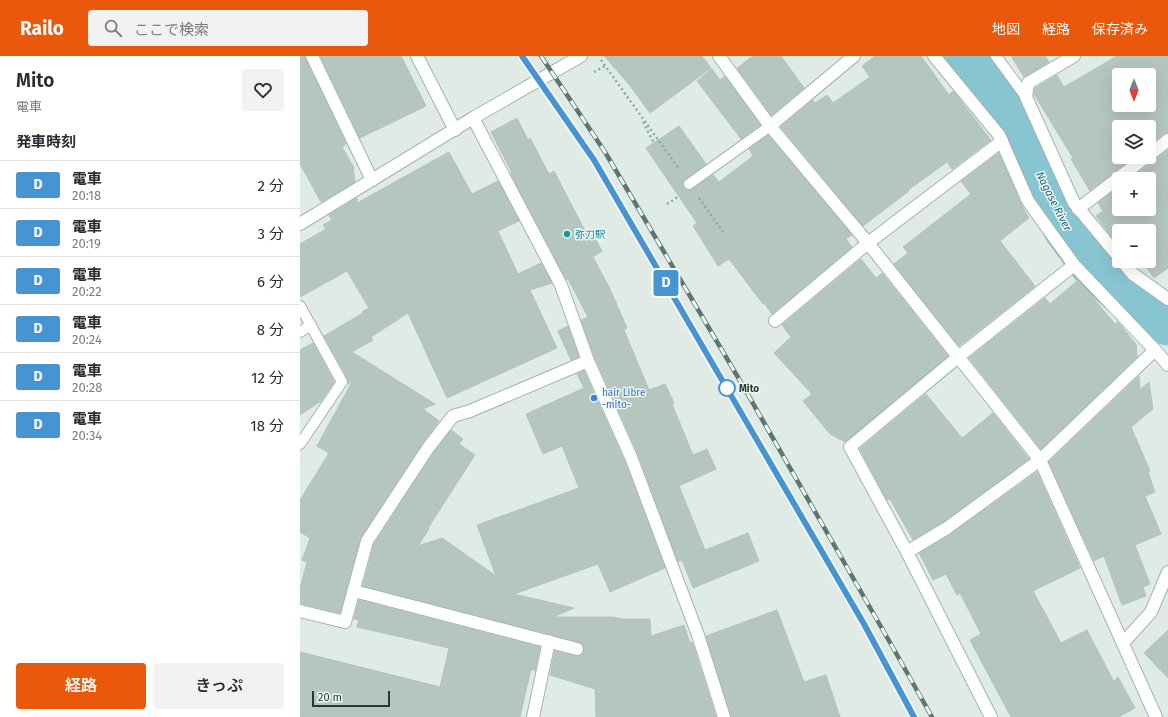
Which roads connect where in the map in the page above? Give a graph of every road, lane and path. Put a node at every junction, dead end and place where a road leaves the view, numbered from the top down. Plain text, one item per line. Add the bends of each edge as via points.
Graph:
1 (312, 56) edge
2 (418, 56) edge
3 (581, 56) edge
4 (598, 56) edge
5 (718, 56) edge
6 (854, 56) edge
7 (934, 56) edge
8 (996, 56) edge
9 (1074, 56) edge
10 (1026, 97) junction
11 (472, 118) junction
12 (641, 118) junction
13 (770, 126) junction
14 (455, 130) junction
15 (1168, 140) edge
16 (1002, 141) junction
17 (654, 143) dead end
18 (1156, 149) edge
19 (1137, 164) edge
20 (372, 180) junction
21 (689, 184) junction
22 (680, 196) dead end
23 (667, 204) dead end
24 (1078, 209) junction
25 (300, 224) edge
26 (723, 232) dead end
27 (868, 243) junction
28 (1112, 249) edge
29 (1074, 265) junction
30 (1128, 268) edge
31 (1168, 299) edge
32 (300, 306) edge
33 (775, 321) dead end
34 (311, 325) junction
35 (300, 332) edge
36 (1155, 350) junction
37 (958, 357) junction
38 (588, 361) junction
39 (1168, 365) edge
40 (300, 444) edge
41 (1040, 460) junction
42 (907, 552) junction
43 (1168, 572) edge
44 (354, 591) junction
45 (300, 611) edge
46 (549, 641) junction
47 (1123, 643) junction
48 (577, 649) dead end
49 (1152, 716) edge
50 (533, 717) edge
51 (724, 717) edge
52 (991, 717) edge

1 - 20 street
2 - 14 street
3 - 11 street
4 - 12 path
5 - 13 street
6 - 13 street
7 - 16 street
8 - 10 lane
9 - 10 street via 1028,83
10 - 24 street
11 - 14 street
11 - 38 street via 561,285
12 - 17 path
12 - 21 path
13 - 21 lane
13 - 27 street
14 - 20 street
15 - 18 street
16 - 27 street
16 - 29 street via 1028,201
19 - 24 street
20 - 25 street
21 - 26 path
22 - 23 path
24 - 28 street
27 - 33 street
27 - 37 street
29 - 36 street
29 - 37 street
30 - 31 street
32 - 34 lane
34 - 35 lane
34 - 40 lane via 342,382
36 - 39 street
36 - 41 street
37 - 41 street
37 - 42 street via 850,446
38 - 44 street via 453,416 428,448 367,541
38 - 51 street via 631,457 698,635
41 - 42 street via 947,528
41 - 47 street
42 - 52 street
43 - 47 street via 1151,612
44 - 45 street via 346,622
44 - 46 street
46 - 48 street
46 - 50 street
47 - 49 street

